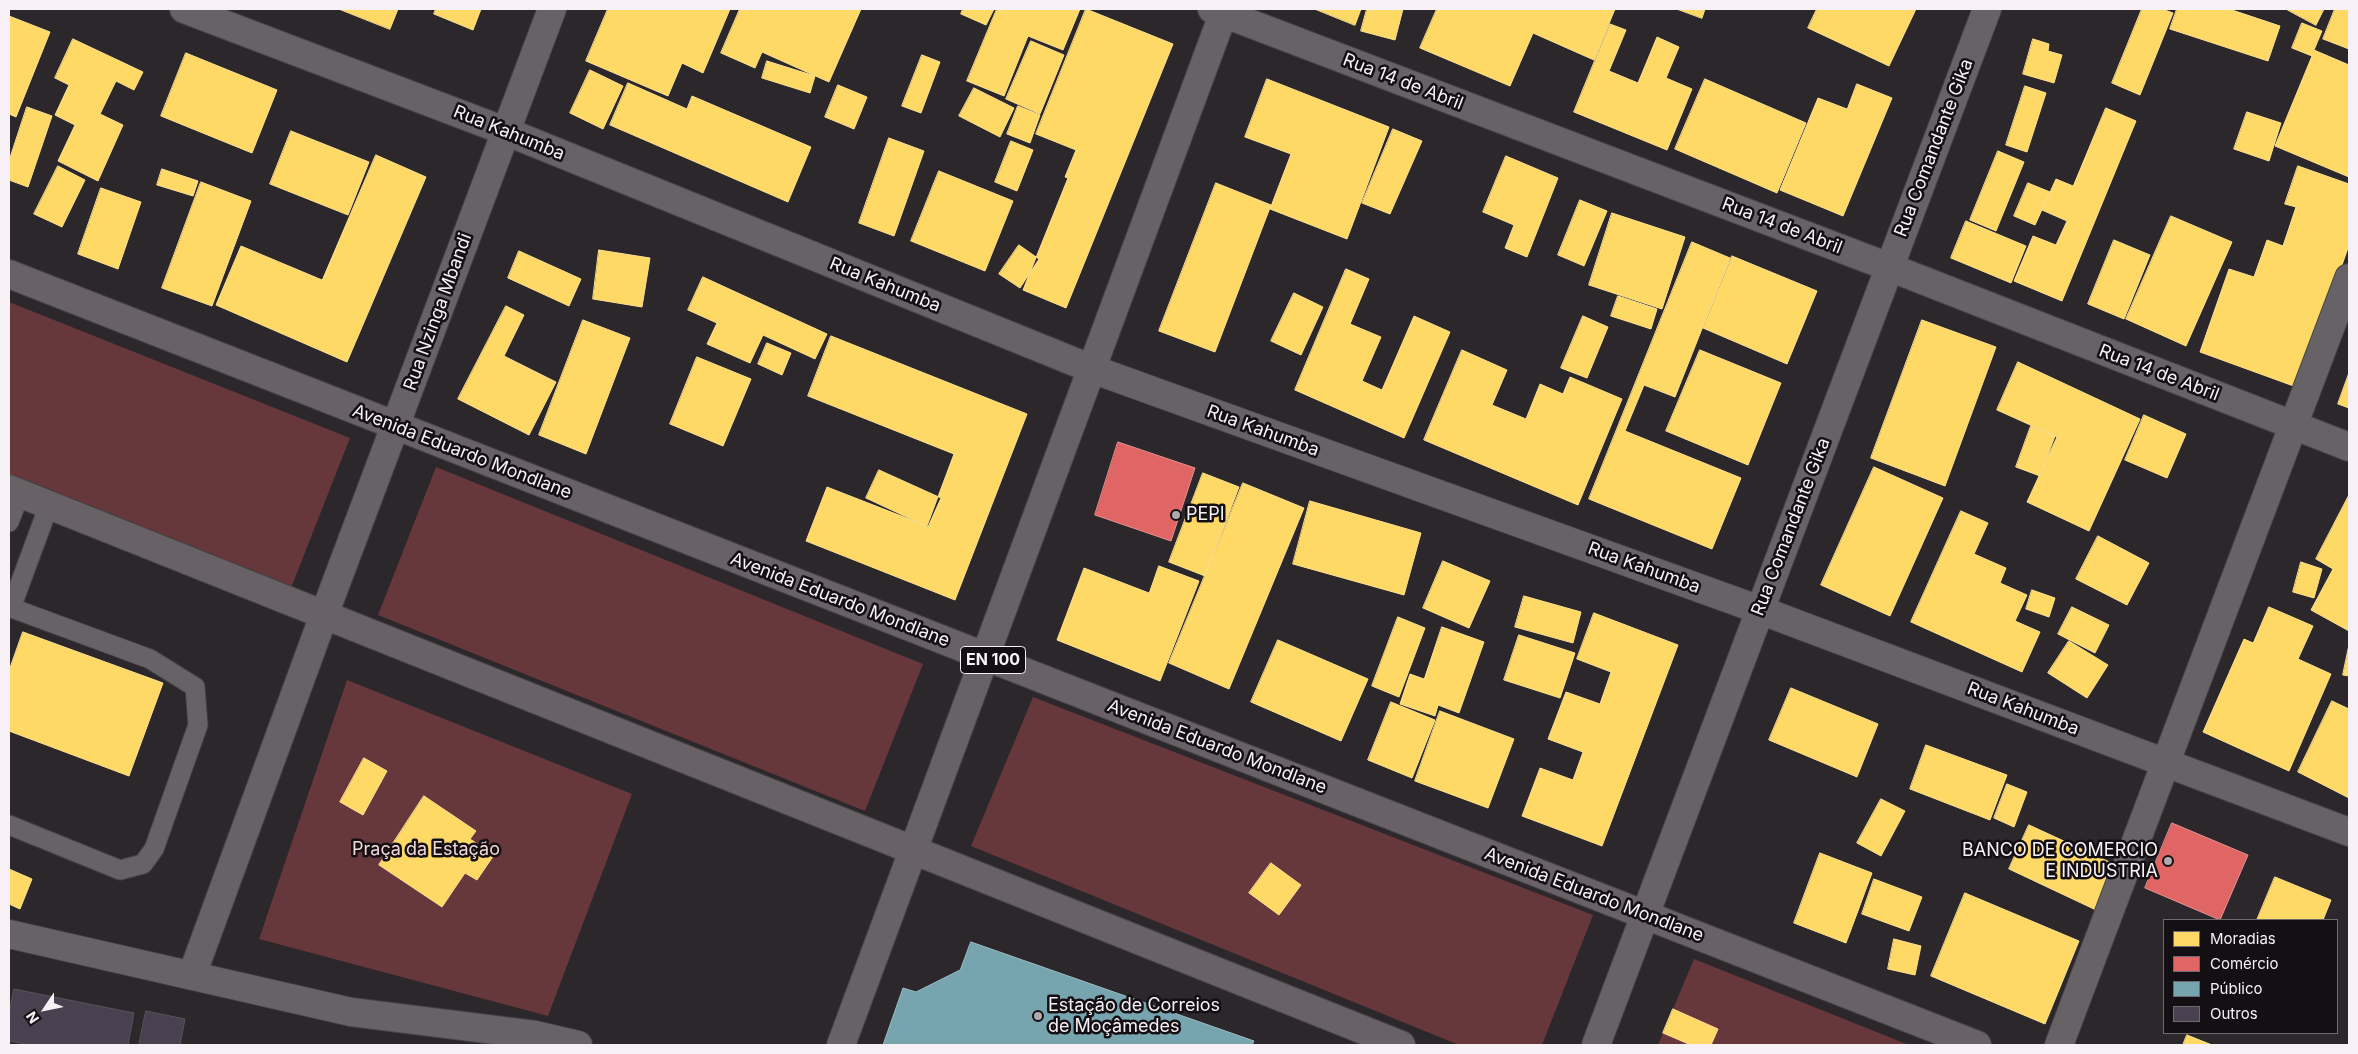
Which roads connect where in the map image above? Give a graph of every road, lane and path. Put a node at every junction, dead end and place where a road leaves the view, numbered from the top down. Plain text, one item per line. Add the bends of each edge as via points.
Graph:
1 (184, 9) edge
2 (552, 9) edge
3 (1987, 9) edge
4 (1220, 10) edge
5 (506, 131) junction
6 (1889, 267) junction
7 (9, 274) edge
8 (2349, 278) edge
9 (1092, 369) junction
10 (396, 426) junction
11 (2294, 426) junction
12 (2349, 447) edge
13 (14, 491) edge
14 (49, 505) junction
15 (9, 522) edge
16 (10, 608) edge
17 (1760, 610) junction
18 (324, 615) junction
19 (986, 657) junction
20 (2166, 763) junction
21 (9, 825) edge
22 (2349, 832) edge
23 (914, 851) junction
24 (1645, 915) junction
25 (9, 934) edge
26 (192, 975) junction
27 (578, 1045) edge
28 (841, 1045) edge
29 (1401, 1045) edge
30 (1596, 1045) edge
31 (1978, 1045) edge
32 (2059, 1045) edge

1 - 5 street, Rua Kahumba
2 - 5 street, Rua Nzinga Mbandi
3 - 6 street, Rua Comandante Gika
4 - 6 street, Rua 14 de Abril
4 - 9 street
5 - 9 street, Rua Kahumba
5 - 10 street, Rua Nzinga Mbandi
6 - 11 street, Rua 14 de Abril
6 - 17 street, Rua Comandante Gika
7 - 10 main road, Avenida Eduardo Mondlane / EN 100
8 - 11 street
9 - 17 street, Rua Kahumba
9 - 19 street
10 - 18 street, Rua Nzinga Mbandi
10 - 19 main road, Avenida Eduardo Mondlane / EN 100
11 - 12 street, Rua 14 de Abril
11 - 20 street
13 - 14 main road
13 - 15 lane
14 - 16 lane
14 - 18 main road
16 - 21 lane via 150,659 195,687 198,725 154,849 143,864 120,870
17 - 20 street, Rua Kahumba
17 - 24 street, Rua Comandante Gika
18 - 23 main road
18 - 26 street, Rua Nzinga Mbandi
19 - 23 street
19 - 24 main road, Avenida Eduardo Mondlane / EN 100
20 - 22 street, Rua Kahumba
20 - 32 street
23 - 28 street
23 - 29 main road
24 - 30 street, Rua Comandante Gika
24 - 31 main road, Avenida Eduardo Mondlane / EN 100
25 - 26 street
26 - 27 street via 351,1012 535,1035

